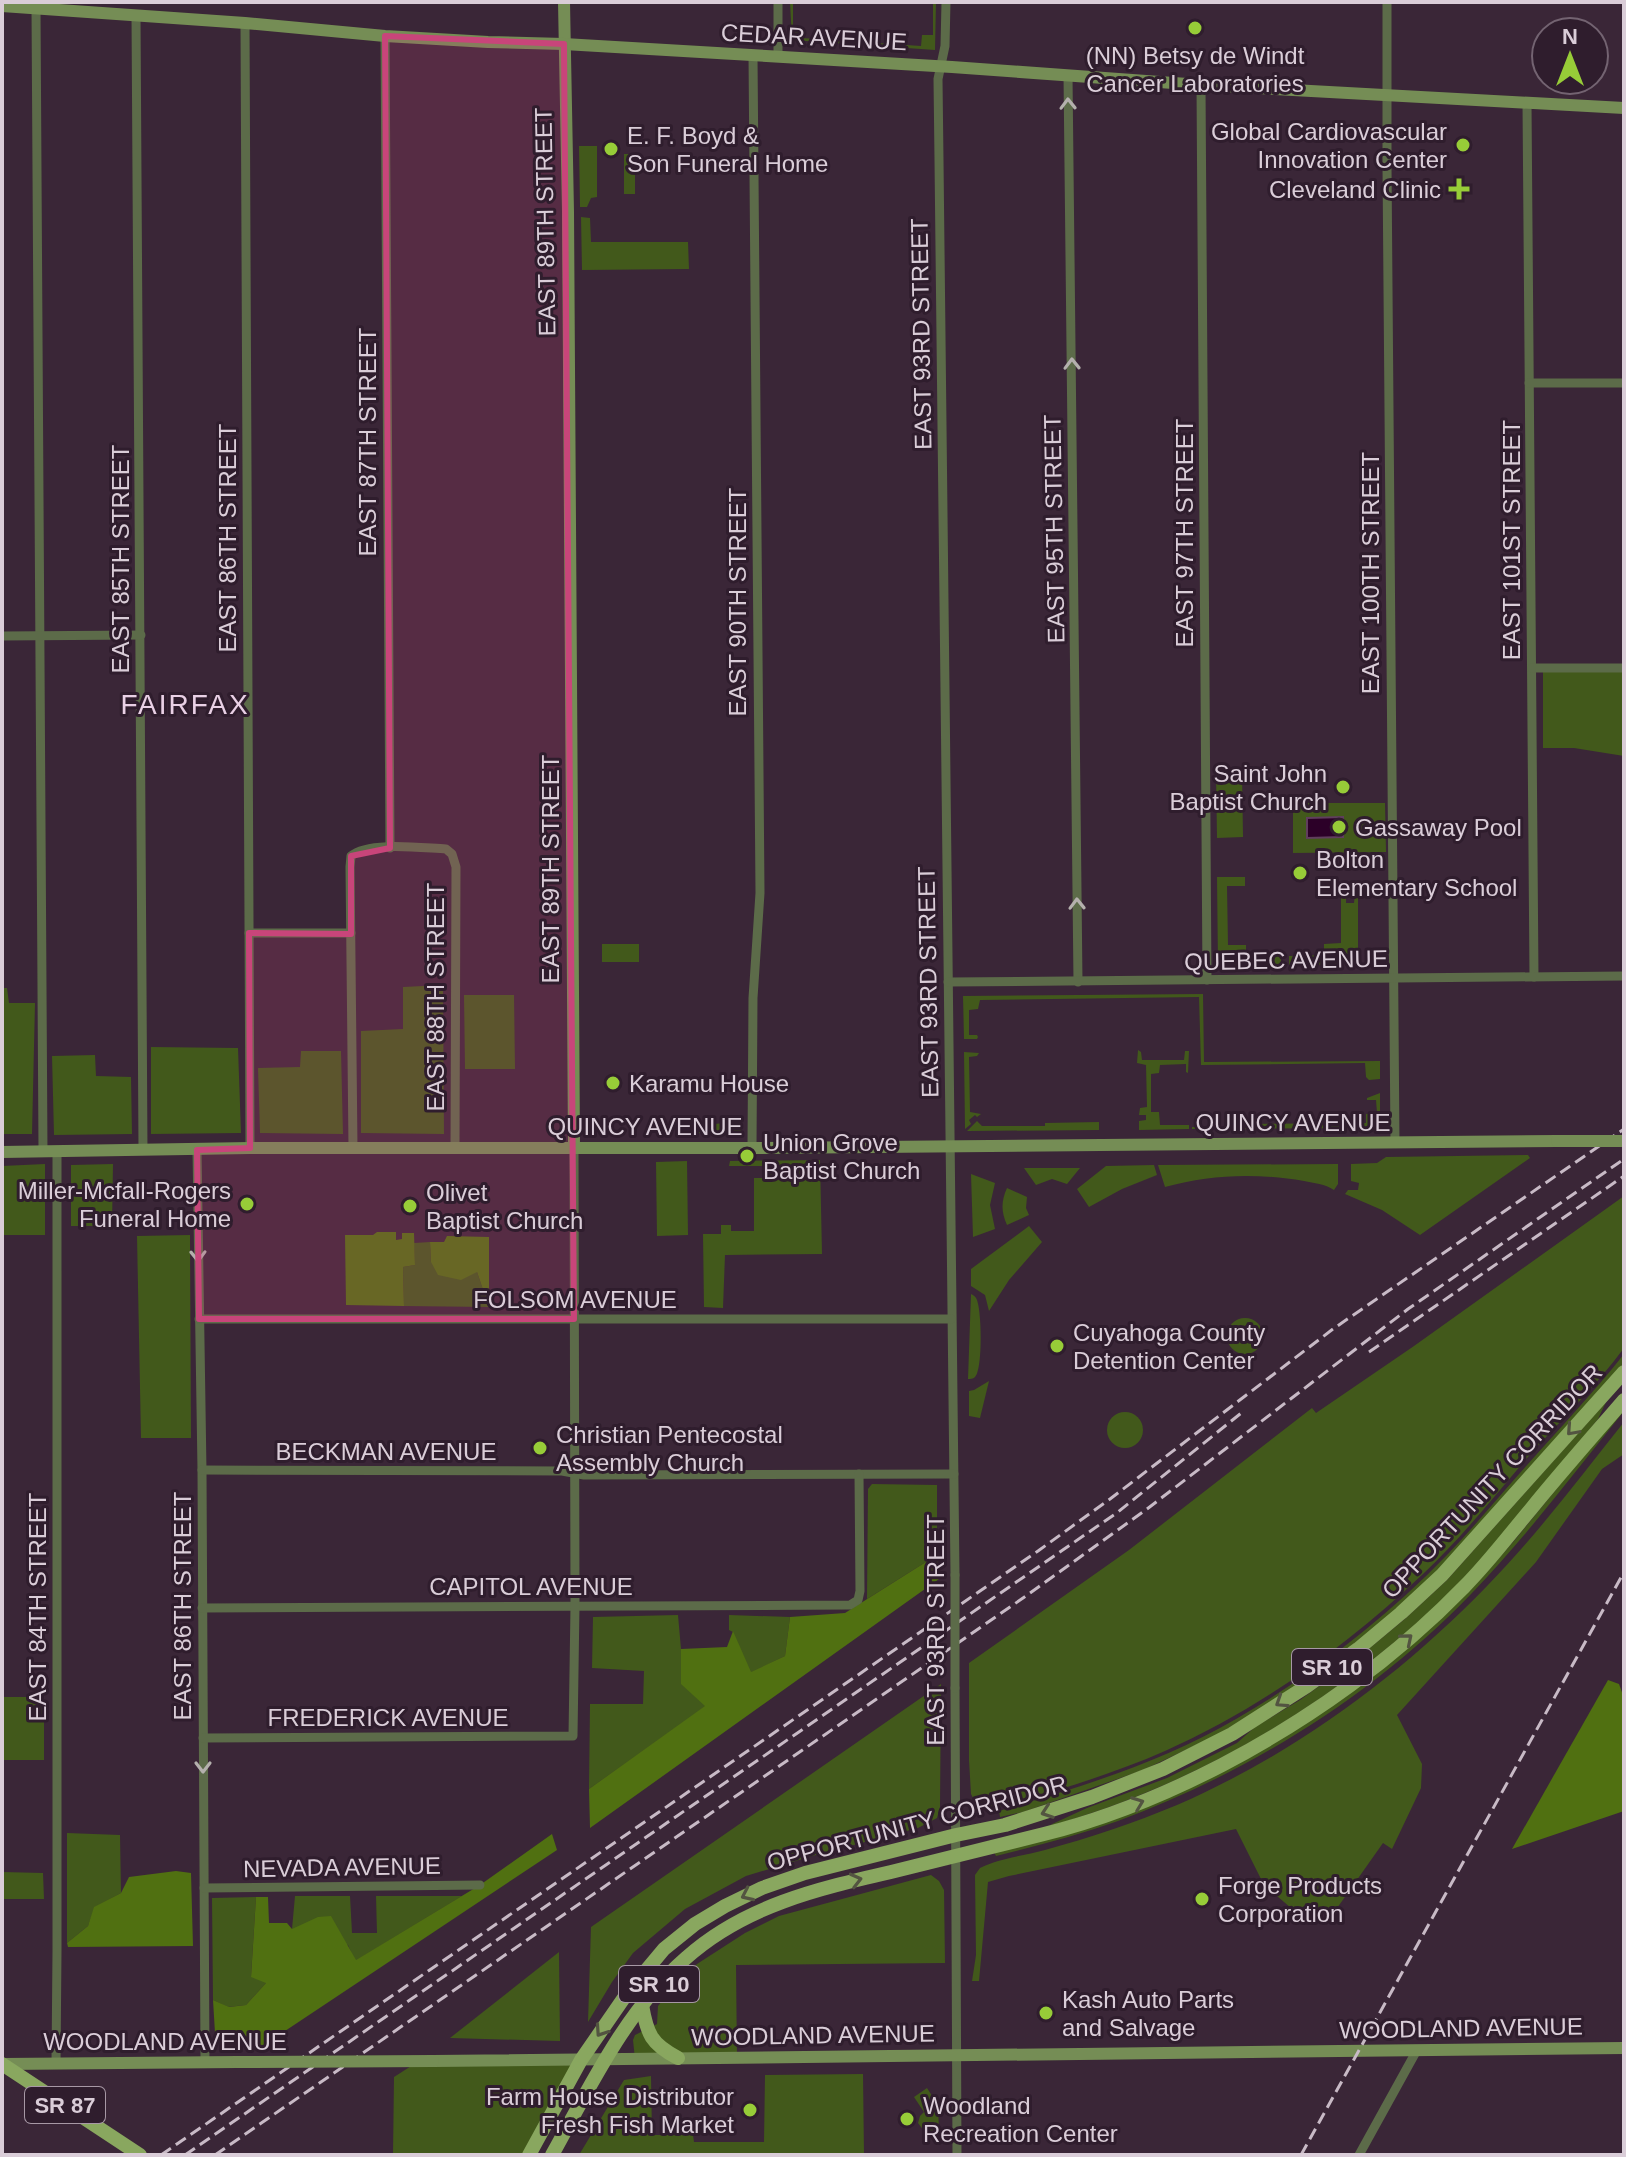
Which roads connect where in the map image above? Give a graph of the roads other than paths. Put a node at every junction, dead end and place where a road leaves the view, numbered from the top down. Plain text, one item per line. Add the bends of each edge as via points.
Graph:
1 (564, 2) edge
2 (778, 2) edge
3 (946, 2) edge
4 (1387, 2) edge
5 (2, 6) edge
6 (36, 8) junction
7 (136, 15) junction
8 (245, 23) junction
9 (385, 36) junction
10 (564, 44) junction
11 (753, 55) junction
12 (778, 56) junction
13 (941, 67) junction
14 (1068, 75) junction
15 (1201, 85) junction
16 (1387, 95) junction
17 (1527, 103) junction
18 (1624, 108) edge
19 (1529, 383) junction
20 (1624, 383) edge
21 (41, 635) junction
22 (141, 635) junction
23 (2, 636) edge
24 (1532, 668) junction
25 (1624, 668) edge
26 (390, 848) junction
27 (249, 933) junction
28 (351, 933) junction
29 (1624, 976) edge
30 (1534, 977) junction
31 (1393, 978) junction
32 (1207, 980) junction
33 (948, 982) junction
34 (1078, 982) junction
35 (1624, 1141) edge
36 (1395, 1143) junction
37 (951, 1146) junction
38 (250, 1148) junction
39 (353, 1148) junction
40 (455, 1148) junction
41 (574, 1148) junction
42 (752, 1148) junction
43 (143, 1150) junction
44 (197, 1150) junction
45 (43, 1151) junction
46 (57, 1151) junction
47 (2, 1152) edge
48 (199, 1319) junction
49 (574, 1319) junction
50 (951, 1319) junction
51 (1624, 1372) edge
52 (1624, 1400) edge
53 (202, 1470) junction
54 (574, 1473) junction
55 (859, 1474) junction
56 (954, 1474) junction
57 (575, 1606) junction
58 (202, 1608) junction
59 (573, 1736) joint
60 (203, 1738) junction
61 (956, 1835) junction
62 (956, 1855) junction
63 (480, 1885) dead end
64 (204, 1888) junction
65 (642, 2005) junction
66 (1624, 2048) edge
67 (1417, 2050) junction
68 (956, 2055) junction
69 (678, 2058) junction
70 (607, 2059) junction
71 (581, 2060) junction
72 (205, 2062) junction
73 (56, 2063) junction
74 (2, 2064) edge
75 (134, 2151) edge
76 (529, 2155) edge
77 (552, 2155) edge
78 (957, 2155) edge
79 (1359, 2155) edge

1 - 10 street, EAST 89TH STREET
2 - 12 street
3 - 13 street, EAST 93RD STREET
4 - 16 street, EAST 100TH STREET
5 - 6 street, CEDAR AVENUE
6 - 7 street, CEDAR AVENUE
6 - 21 street
7 - 8 street, CEDAR AVENUE
7 - 22 street, EAST 85TH STREET
8 - 9 street, CEDAR AVENUE
8 - 27 street, EAST 86TH STREET
9 - 10 street, CEDAR AVENUE
9 - 26 street, EAST 87TH STREET
10 - 11 street, CEDAR AVENUE
10 - 41 street, EAST 89TH STREET
11 - 12 street, CEDAR AVENUE
11 - 42 street, EAST 90TH STREET via 760,893
12 - 13 street, CEDAR AVENUE
13 - 14 street, CEDAR AVENUE
13 - 33 street, EAST 93RD STREET
14 - 15 street, CEDAR AVENUE
34 -> 14 street, EAST 95TH STREET
15 - 16 street, CEDAR AVENUE
15 - 32 street, EAST 97TH STREET
16 - 17 street, CEDAR AVENUE
16 - 31 street, EAST 100TH STREET
17 - 18 street, CEDAR AVENUE
17 - 19 street, EAST 101ST STREET
19 - 20 street
19 - 24 street, EAST 101ST STREET
21 - 22 street
21 - 23 street
21 - 45 street
22 - 43 street, EAST 85TH STREET
24 - 25 street
24 - 30 street, EAST 101ST STREET
26 - 28 street via 358,850 351,856
26 - 40 street, EAST 88TH STREET via 446,849 456,867
27 - 28 street
27 - 38 street, EAST 86TH STREET
28 - 39 street
29 - 30 street, QUEBEC AVENUE
30 - 31 street, QUEBEC AVENUE
31 - 32 street, QUEBEC AVENUE
31 - 36 street, EAST 100TH STREET
32 - 34 street, QUEBEC AVENUE
33 - 34 street, QUEBEC AVENUE
33 - 37 street, EAST 93RD STREET
35 - 36 street, QUINCY AVENUE, bridge
36 - 37 street, QUINCY AVENUE
37 - 42 street, QUINCY AVENUE
37 - 50 street, EAST 93RD STREET
38 - 39 street, QUINCY AVENUE
38 - 44 street, QUINCY AVENUE
39 - 40 street, QUINCY AVENUE
40 - 41 street, QUINCY AVENUE
41 - 42 street, QUINCY AVENUE
41 - 49 street, EAST 89TH STREET
43 - 44 street, QUINCY AVENUE
43 - 46 street, QUINCY AVENUE
44 -> 48 street, EAST 86TH STREET
45 - 46 street, QUINCY AVENUE
45 - 47 street, QUINCY AVENUE
46 - 73 street, EAST 84TH STREET
48 - 49 street, FOLSOM AVENUE
48 - 53 street, EAST 86TH STREET
49 - 50 street, FOLSOM AVENUE
49 - 54 street, EAST 89TH STREET
50 - 56 street, EAST 93RD STREET
51 -> 61 main road, OPPORTUNITY CORRIDOR / SR 10 via 1442,1575 1307,1686 1232,1734 1163,1769 1023,1820
62 -> 52 main road, OPPORTUNITY CORRIDOR / SR 10 via 1059,1830 1145,1800 1224,1764 1319,1707 1464,1587
53 - 54 street, BECKMAN AVENUE
53 - 58 street, EAST 86TH STREET
54 - 55 street, BECKMAN AVENUE
54 - 57 street, EAST 89TH STREET
55 - 56 street, BECKMAN AVENUE
55 - 57 street, CAPITOL AVENUE via 860,1591 850,1605
56 - 61 street, EAST 93RD STREET, bridge
57 - 58 street, CAPITOL AVENUE
57 - 59 street, EAST 89TH STREET
58 - 60 street, EAST 86TH STREET
59 - 60 street, FREDERICK AVENUE
60 -> 64 street, EAST 86TH STREET
61 - 62 street, EAST 93RD STREET
61 -> 71 main road, OPPORTUNITY CORRIDOR / SR 10 via 805,1873 710,1914 654,1959
65 -> 62 main road, OPPORTUNITY CORRIDOR / SR 10 via 694,1950 766,1907
62 - 68 street, EAST 93RD STREET
63 - 64 street, NEVADA AVENUE
64 - 72 street, EAST 86TH STREET
65 - 69 main road via 652,2040
65 - 70 main road, OPPORTUNITY CORRIDOR / SR 10
66 - 67 street, WOODLAND AVENUE
67 - 68 street, WOODLAND AVENUE
67 - 79 street
68 - 69 street, WOODLAND AVENUE
68 - 78 street, EAST 93RD STREET
69 - 70 street, WOODLAND AVENUE
70 - 71 street, WOODLAND AVENUE
70 - 77 main road, OPPORTUNITY CORRIDOR / SR 10
71 - 72 street, WOODLAND AVENUE, bridge
71 - 76 main road, OPPORTUNITY CORRIDOR / SR 10
72 - 73 street, WOODLAND AVENUE
73 - 74 street, WOODLAND AVENUE
74 - 75 main road, SR 87

